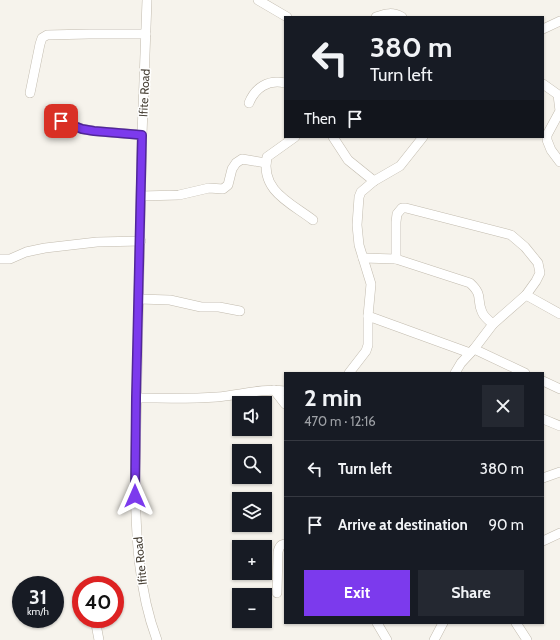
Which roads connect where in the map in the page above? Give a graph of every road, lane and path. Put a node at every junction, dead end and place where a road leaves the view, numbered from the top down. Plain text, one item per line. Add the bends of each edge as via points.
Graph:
1 (147, 0) edge
2 (258, 0) edge
3 (284, 16) edge
4 (379, 16) edge
5 (400, 16) edge
6 (560, 21) edge
7 (544, 29) edge
8 (146, 34) junction
9 (284, 83) edge
10 (544, 85) edge
11 (30, 93) dead end
12 (559, 95) edge
13 (249, 103) dead end
14 (61, 121) dead end
15 (142, 135) junction
16 (294, 138) edge
17 (334, 138) edge
18 (422, 138) edge
19 (266, 162) junction
20 (560, 162) edge
21 (374, 181) junction
22 (141, 196) junction
23 (313, 220) dead end
24 (141, 241) junction
25 (363, 258) junction
26 (0, 259) edge
27 (396, 259) junction
28 (526, 294) junction
29 (139, 298) junction
30 (240, 311) dead end
31 (560, 314) edge
32 (368, 316) junction
33 (493, 324) junction
34 (472, 351) junction
35 (349, 372) edge
36 (456, 372) edge
37 (523, 372) edge
38 (544, 381) edge
39 (560, 389) edge
40 (274, 390) junction
41 (284, 391) edge
42 (136, 398) junction
43 (284, 403) edge
44 (544, 418) edge
45 (560, 426) edge
46 (560, 472) edge
47 (544, 478) edge
48 (560, 533) edge
49 (544, 541) edge
50 (284, 544) edge
51 (277, 593) dead end
52 (378, 624) edge
53 (442, 624) edge
54 (517, 624) edge
55 (97, 628) edge
56 (99, 640) edge
57 (157, 640) edge
58 (387, 640) edge
59 (434, 640) edge
60 (527, 640) edge

1 - 8 street, Ifite Road
2 - 3 street
4 - 5 street via 389,13
6 - 7 street
8 - 11 street via 47,35 42,38 40,44
8 - 15 street, Ifite Road
9 - 13 street via 269,83 258,88
10 - 12 street
12 - 20 street via 560,111 547,135 547,140
14 - 15 street via 82,129
15 - 22 street, Ifite Road
16 - 19 street via 267,157
17 - 21 street via 348,160
18 - 21 street via 400,166
19 - 22 street via 242,159 236,162 228,186 223,189 209,188 179,195
19 - 23 street via 266,173 280,197
21 - 25 street via 359,197 357,225
22 - 24 street, Ifite Road
24 - 26 street via 97,242 45,248 10,259
24 - 29 street, Ifite Road
25 - 27 street
25 - 32 street via 371,284
27 - 28 street via 396,222 397,214 402,208 498,230 511,235 538,263 540,273
27 - 33 street via 470,283 480,296 484,317
28 - 31 street
28 - 33 street
29 - 30 street
29 - 42 street, Ifite Road
32 - 34 street
32 - 35 street via 366,351
33 - 34 street
34 - 36 street
34 - 37 street
38 - 39 street
40 - 41 street
40 - 42 street via 208,398
40 - 43 street
42 - 57 street, Ifite Road via 135,496 138,545 146,604
44 - 45 street
46 - 47 street
48 - 49 street
50 - 51 street via 278,552
52 - 58 street
53 - 59 street
54 - 60 street
55 - 56 street

